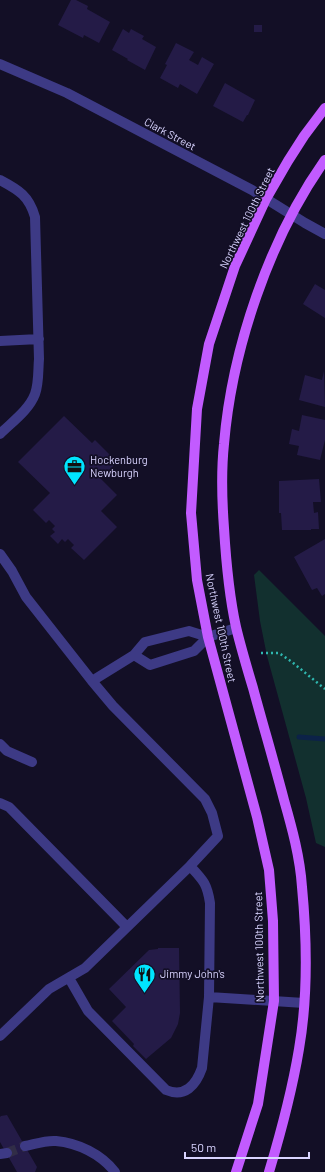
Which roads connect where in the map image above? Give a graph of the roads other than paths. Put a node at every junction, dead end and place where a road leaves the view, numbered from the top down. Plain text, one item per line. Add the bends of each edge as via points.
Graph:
1 (0, 64) edge
2 (325, 108) edge
3 (325, 160) edge
4 (0, 180) edge
5 (266, 199) junction
6 (292, 215) junction
7 (325, 234) edge
8 (39, 339) junction
9 (0, 341) edge
10 (0, 434) edge
11 (0, 554) edge
12 (236, 628) junction
13 (208, 637) junction
14 (134, 655) junction
15 (92, 681) junction
16 (0, 744) edge
17 (32, 762) dead end
18 (0, 803) edge
19 (190, 866) junction
20 (127, 927) junction
21 (70, 978) junction
22 (209, 997) junction
23 (274, 1001) junction
24 (304, 1003) junction
25 (0, 1036) edge
26 (25, 1146) tunnel mouth
27 (115, 1172) edge
28 (236, 1172) edge
29 (269, 1172) edge

1 - 5 street, Clark Street via 67,93
2 - 5 main road, Northwest 100th Street via 304,136
3 - 6 main road, Northwest 100th Street
4 - 8 street via 26,197 35,218
5 - 6 street, Clark Street
5 - 13 main road, Northwest 100th Street via 232,273 209,344 197,409 191,513 197,580
6 - 7 street, Clark Street
6 - 12 main road, Northwest 100th Street via 258,293 230,394 223,446 222,500 226,559
8 - 9 street
8 - 10 street via 36,393 31,402
11 - 15 street via 26,597
12 - 13 street
12 - 24 main road, Northwest 100th Street via 293,833 302,885 306,952
13 - 14 street via 189,632 145,642
13 - 14 street via 194,651 150,665
13 - 23 main road, Northwest 100th Street via 269,870 273,921
14 - 15 street
15 - 19 street via 113,706 202,796 212,813 218,836
16 - 17 street via 7,751
18 - 20 street via 9,807
19 - 20 street
19 - 22 street via 204,881 209,897
20 - 21 street via 85,968
21 - 22 street via 88,1011 166,1090 174,1093 182,1092 198,1079 202,1068
21 - 25 street via 49,989
22 - 23 street
23 - 24 street
23 - 28 main road, Northwest 100th Street via 258,1104
24 - 29 main road, Northwest 100th Street via 300,1047 283,1126
26 - 27 street via 55,1141 82,1147 97,1155

